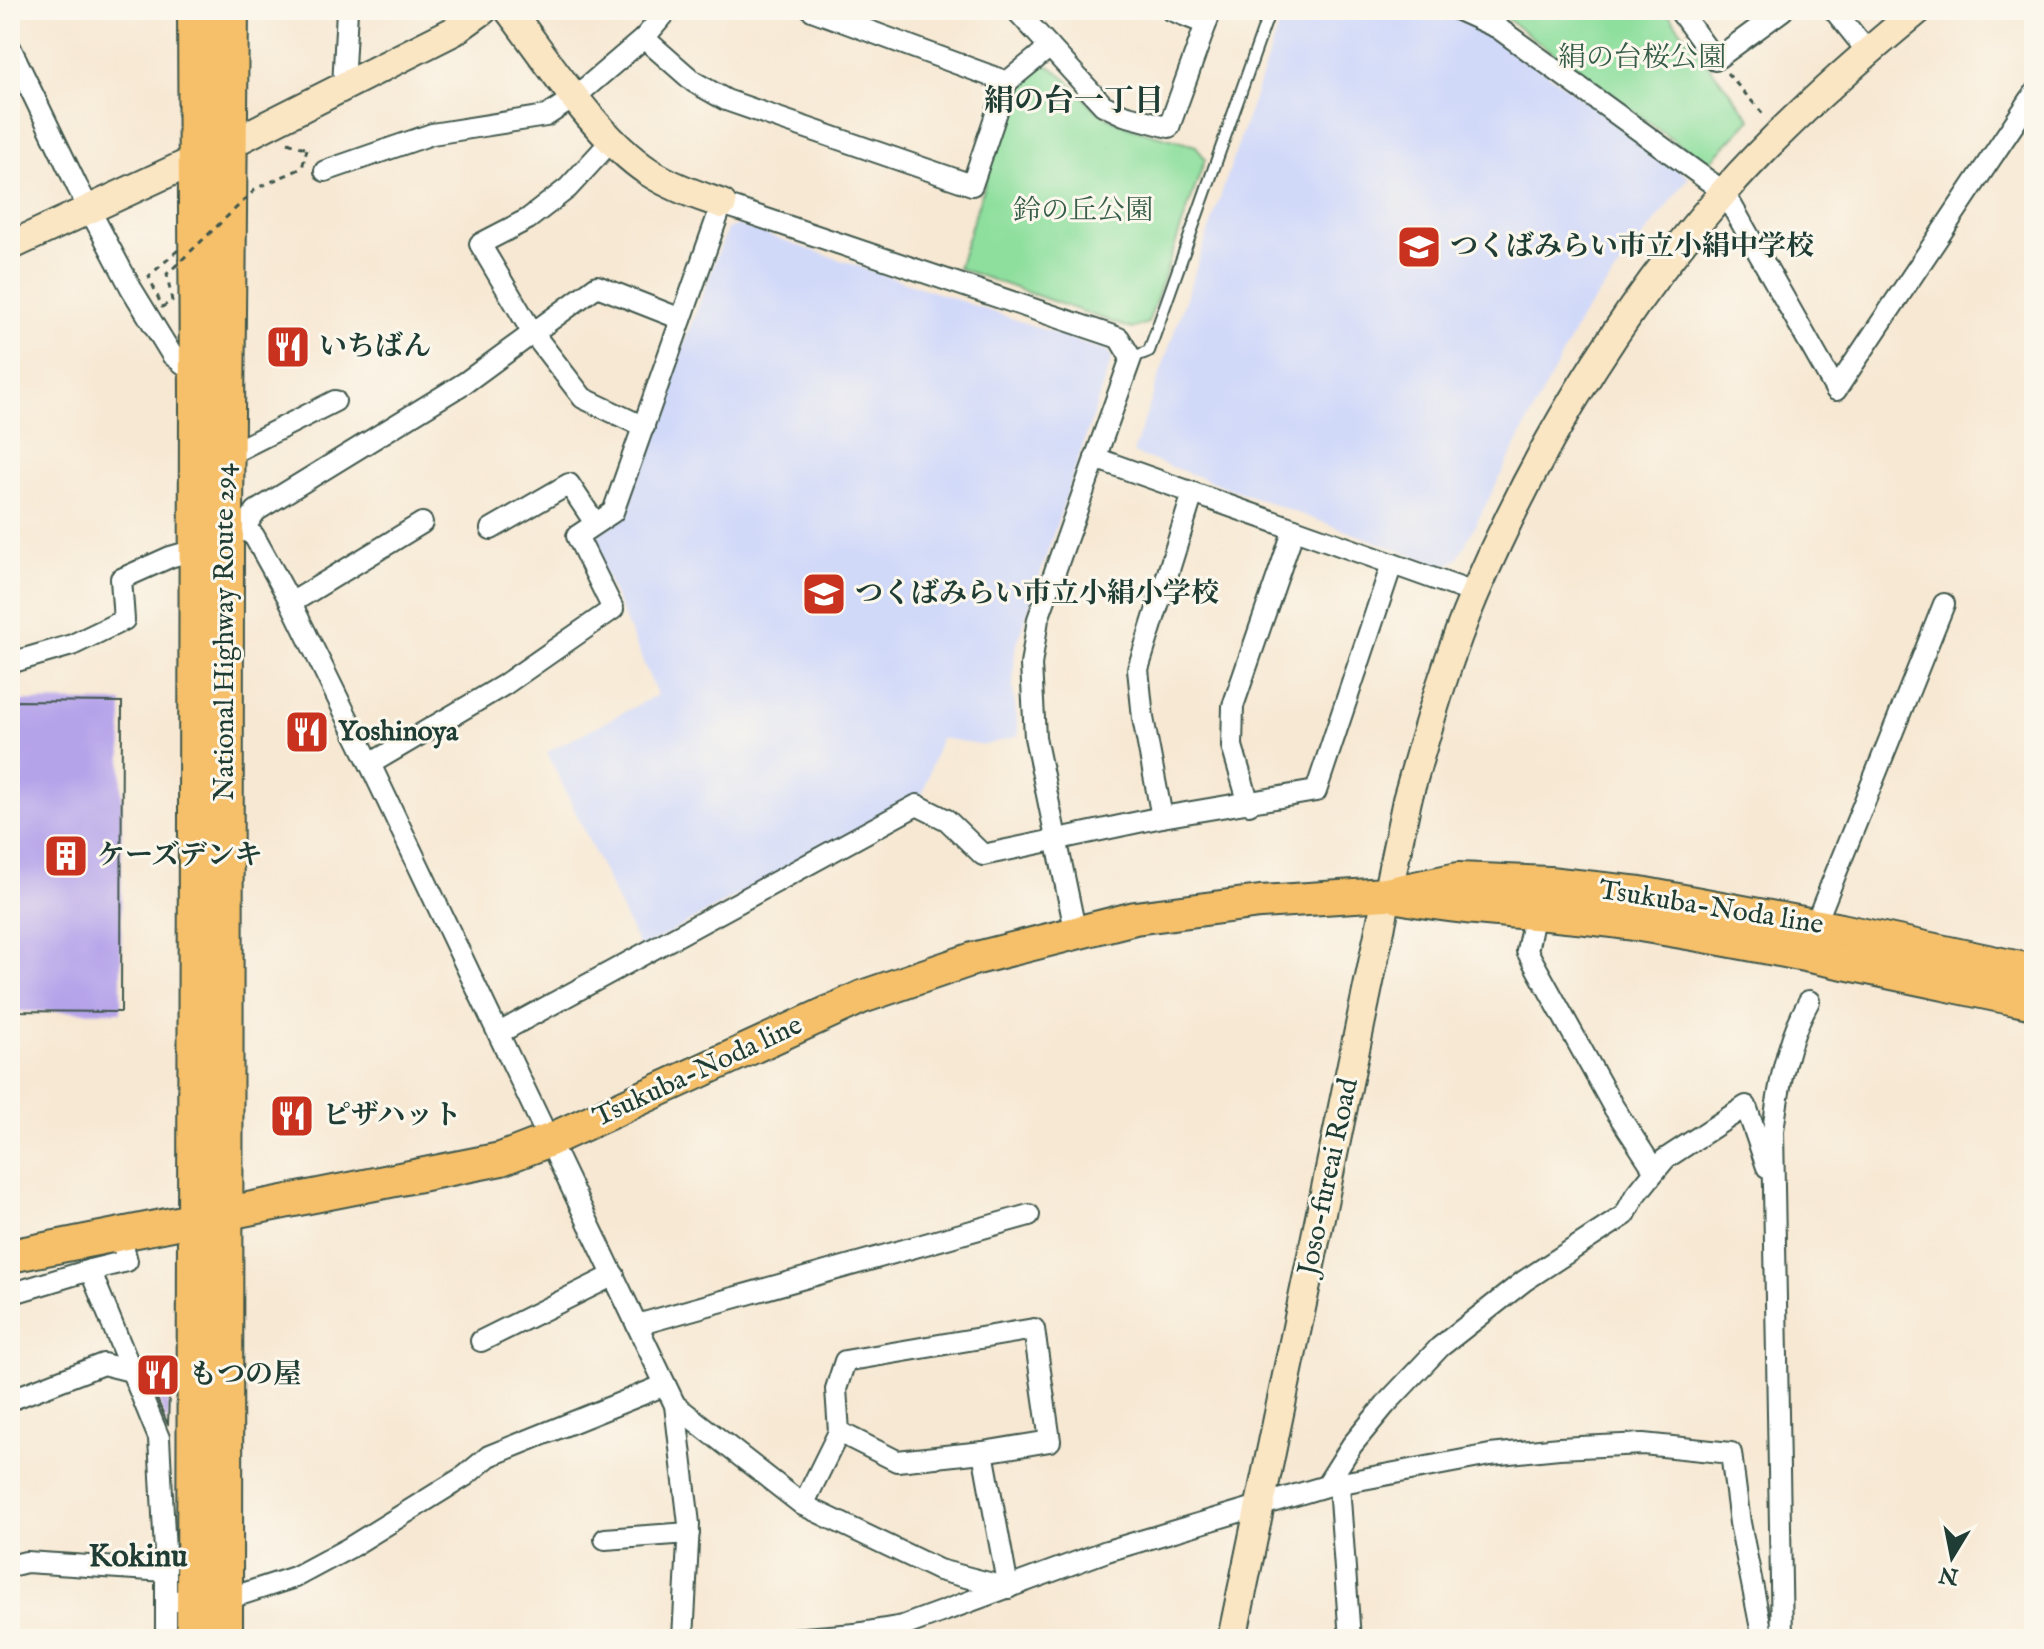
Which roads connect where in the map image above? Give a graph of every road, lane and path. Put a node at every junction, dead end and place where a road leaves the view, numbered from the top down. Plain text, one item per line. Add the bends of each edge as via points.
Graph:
1 (196, 10) edge
2 (230, 10) edge
3 (347, 10) edge
4 (483, 10) edge
5 (509, 10) edge
6 (668, 10) edge
7 (812, 10) edge
8 (1016, 10) edge
9 (1171, 10) edge
10 (1270, 10) edge
11 (1458, 10) edge
12 (1679, 10) edge
13 (1783, 10) edge
14 (1834, 10) edge
15 (1918, 10) edge
16 (1208, 17) edge
17 (644, 38) junction
18 (10, 47) edge
19 (1050, 47) junction
20 (1867, 51) junction
21 (1715, 60) junction
22 (1007, 82) junction
23 (343, 87) junction
24 (2034, 94) edge
25 (575, 97) junction
26 (1780, 133) junction
27 (280, 139) dead end
28 (612, 140) junction
29 (230, 144) junction
30 (196, 160) junction
31 (325, 171) dead end
32 (1724, 192) junction
33 (722, 204) junction
34 (88, 209) junction
35 (10, 246) edge
36 (178, 250) dead end
37 (681, 319) junction
38 (532, 332) junction
39 (1131, 358) junction
40 (198, 375) junction
41 (335, 401) dead end
42 (644, 427) junction
43 (226, 456) junction
44 (1095, 458) junction
45 (1193, 493) junction
46 (234, 522) junction
47 (422, 523) dead end
48 (595, 523) junction
49 (491, 529) dead end
50 (1294, 529) junction
51 (198, 549) junction
52 (1392, 564) junction
53 (1474, 593) junction
54 (291, 603) junction
55 (1944, 604) dead end
56 (10, 663) edge
57 (370, 764) junction
58 (1249, 804) junction
59 (1162, 817) junction
60 (1055, 841) junction
61 (1386, 894) junction
62 (1535, 912) junction
63 (1828, 927) junction
64 (1076, 934) junction
65 (2034, 971) edge
66 (1809, 1001) dead end
67 (2034, 1003) edge
68 (499, 1033) junction
69 (550, 1140) junction
70 (1655, 1171) junction
71 (1772, 1182) junction
72 (1029, 1215) dead end
73 (210, 1217) junction
74 (120, 1234) junction
75 (10, 1256) edge
76 (90, 1270) junction
77 (614, 1275) junction
78 (10, 1294) edge
79 (637, 1325) junction
80 (481, 1341) dead end
81 (131, 1371) junction
82 (665, 1385) junction
83 (10, 1400) edge
84 (675, 1405) junction
85 (839, 1432) junction
86 (983, 1452) junction
87 (1332, 1485) junction
88 (1260, 1504) junction
89 (803, 1505) junction
90 (689, 1533) junction
91 (605, 1539) dead end
92 (10, 1566) edge
93 (166, 1571) junction
94 (1008, 1588) junction
95 (195, 1601) junction
96 (166, 1639) edge
97 (195, 1639) edge
98 (224, 1639) edge
99 (683, 1639) edge
100 (792, 1639) edge
101 (1232, 1639) edge
102 (1350, 1639) edge
103 (1763, 1639) edge
104 (1782, 1639) edge

1 - 30 highway, National Highway Route 294
2 - 29 highway, National Highway Route 294
3 - 23 street
4 - 23 street via 454,31
5 - 25 street
6 - 17 street
7 - 22 street
8 - 19 street
9 - 16 street
10 - 39 lane via 1149,351
11 - 32 street via 1498,28
12 - 21 street
13 - 21 street
14 - 20 street
15 - 20 street, Joso-fureai Road
16 - 19 street via 1169,127 1103,105
17 - 22 street via 694,82 726,100 972,185
17 - 25 street
18 - 34 street
19 - 22 street
20 - 26 street, Joso-fureai Road
21 - 26 path
23 - 29 street
24 - 32 street via 1836,390
25 - 28 street
25 - 31 street via 546,116 432,134
26 - 32 street, Joso-fureai Road
27 - 36 path, bridge via 307,149 302,168 257,188 167,274 172,301 162,307 149,276
28 - 33 street via 648,172
28 - 38 street via 548,204 480,244
29 - 30 street
29 - 43 highway, National Highway Route 294
30 - 34 street
30 - 40 highway, National Highway Route 294
32 - 53 street, Joso-fureai Road via 1594,365 1515,505
33 - 37 street
33 - 39 street via 1119,338
34 - 35 street
34 - 40 street via 172,355
37 - 38 street via 597,286
37 - 42 street
38 - 42 street via 583,398
38 - 46 street via 466,382
39 - 44 street
40 - 51 highway, National Highway Route 294
41 - 43 street
42 - 48 street via 613,512
43 - 46 highway, National Highway Route 294
44 - 45 street
44 - 60 street via 1038,619 1031,665 1035,737
45 - 50 street
45 - 59 street via 1138,669
46 - 54 street via 254,536
46 - 73 highway, National Highway Route 294
47 - 54 street
48 - 49 street via 569,484
48 - 57 street via 577,536 613,609 504,685
50 - 52 street
50 - 58 street via 1233,706 1232,746
51 - 56 street via 121,579 124,620 72,645
51 - 73 highway, National Highway Route 294
52 - 53 street
52 - 58 street via 1316,791
53 - 61 street, Joso-fureai Road via 1436,697
54 - 57 street
55 - 63 street
57 - 68 street
58 - 59 street
59 - 60 street
60 - 64 street
60 - 68 street via 983,855 947,820 917,805
61 - 62 main road, Tsukuba-Noda line via 1451,907
61 - 63 main road, Tsukuba-Noda line via 1458,879 1549,883 1640,893
61 - 64 main road, Tsukuba-Noda line via 1210,908 1135,918
61 - 88 street, Joso-fureai Road
62 - 67 main road, Tsukuba-Noda line via 1646,926
62 - 70 street via 1527,951
63 - 65 main road, Tsukuba-Noda line
64 - 69 main road, Tsukuba-Noda line via 973,959 862,997
66 - 71 street via 1781,1077
68 - 69 street
69 - 73 main road, Tsukuba-Noda line via 461,1169
69 - 77 street
70 - 71 street via 1746,1106
70 - 87 street via 1625,1215 1524,1281 1440,1347 1352,1445
71 - 104 street
72 - 79 street
73 - 74 main road, Tsukuba-Noda line
73 - 95 highway, National Highway Route 294
74 - 75 main road, Tsukuba-Noda line
74 - 76 street via 127,1261
76 - 78 street
76 - 81 street
77 - 79 street
77 - 80 street
79 - 82 street
81 - 83 street via 103,1364
81 - 93 street via 159,1438
82 - 84 street
82 - 95 street via 489,1456 465,1476 295,1577
84 - 89 street
84 - 90 street
85 - 86 street via 897,1461
85 - 86 street via 836,1389 845,1361 1034,1329 1050,1441
85 - 89 street
86 - 94 street
87 - 88 street
87 - 102 street
87 - 103 street via 1490,1455 1559,1448 1643,1444 1731,1453
88 - 94 street
88 - 101 street, Joso-fureai Road
89 - 94 street via 939,1570
90 - 91 street
90 - 99 street
92 - 93 street via 26,1562
93 - 95 street
94 - 100 street via 903,1626
95 - 96 street
95 - 97 highway, National Highway Route 294
95 - 98 highway, National Highway Route 294

